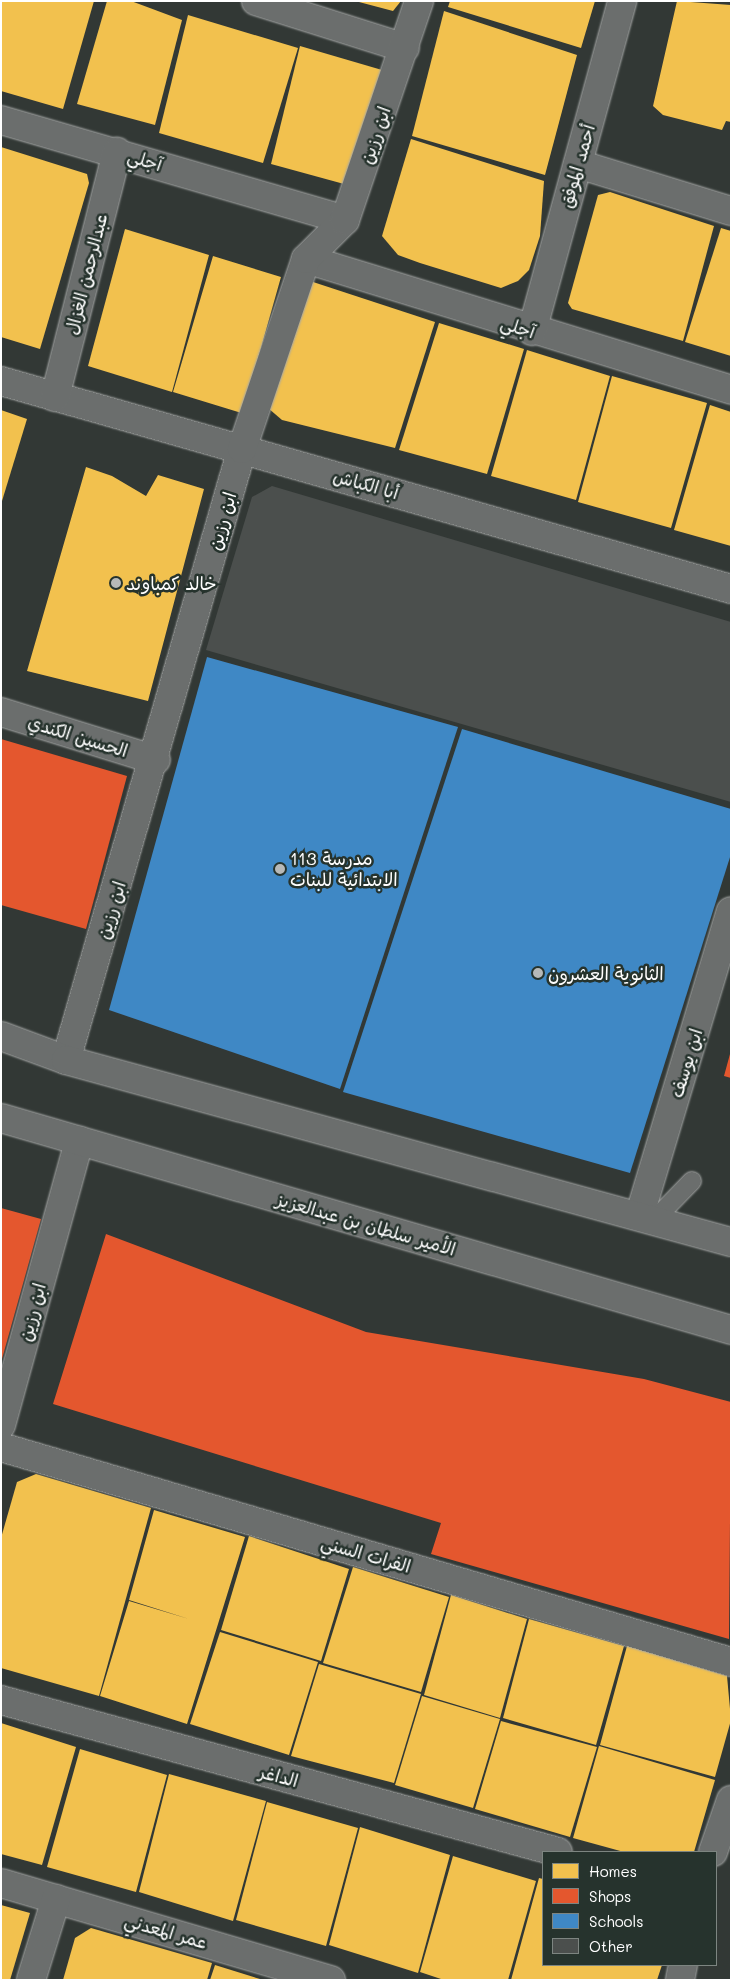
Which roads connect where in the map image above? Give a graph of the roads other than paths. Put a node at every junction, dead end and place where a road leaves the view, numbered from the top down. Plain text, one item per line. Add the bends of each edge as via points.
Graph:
1 (256, 1) edge
2 (419, 1) edge
3 (622, 1) edge
4 (405, 48) junction
5 (1, 120) edge
6 (118, 152) junction
7 (578, 164) junction
8 (731, 211) edge
9 (345, 220) junction
10 (306, 259) junction
11 (532, 331) junction
12 (1, 381) edge
13 (731, 390) edge
14 (55, 397) junction
15 (242, 449) junction
16 (731, 589) edge
17 (1, 712) edge
18 (156, 760) junction
19 (731, 911) edge
20 (1, 1036) edge
21 (66, 1060) junction
22 (1, 1118) edge
23 (79, 1141) junction
24 (692, 1181) dead end
25 (648, 1217) junction
26 (731, 1242) edge
27 (731, 1330) edge
28 (1, 1425) edge
29 (1, 1447) edge
30 (731, 1662) edge
31 (1, 1700) edge
32 (731, 1800) edge
33 (554, 1851) edge
34 (713, 1851) edge
35 (1, 1883) edge
36 (56, 1899) junction
37 (683, 1966) edge
38 (31, 1980) edge
39 (331, 1980) edge
40 (680, 1980) edge

1 - 4 street
2 - 4 street, ابن رزين
3 - 7 street, أحمد الموفق
4 - 9 street, ابن رزين
5 - 6 street, آجلي
6 - 9 street, آجلي
6 - 14 street, عبدالرحمن الغزال
7 - 8 street
7 - 11 street, أحمد الموفق
9 - 10 street, ابن رزين
10 - 11 street, آجلي
10 - 15 street, ابن رزين
11 - 13 street, آجلي
12 - 14 street, أبا الكباش
14 - 15 street, أبا الكباش
15 - 16 street, أبا الكباش
15 - 18 street, ابن رزين
17 - 18 street, الحسين الكندي
18 - 21 street, ابن رزين
19 - 25 street, ابن يوسف
20 - 21 street
21 - 25 street via 487,1178
22 - 23 street, الأمير سلطان بن عبدالعزيز
23 - 27 street, الأمير سلطان بن عبدالعزيز
23 - 28 street, ابن رزين
24 - 25 lane
25 - 26 street
29 - 30 street, الفرات السني
31 - 33 street, الداغر
32 - 34 street
35 - 36 street, عمر المعدني
36 - 38 street
36 - 39 street, عمر المعدني
37 - 40 street

